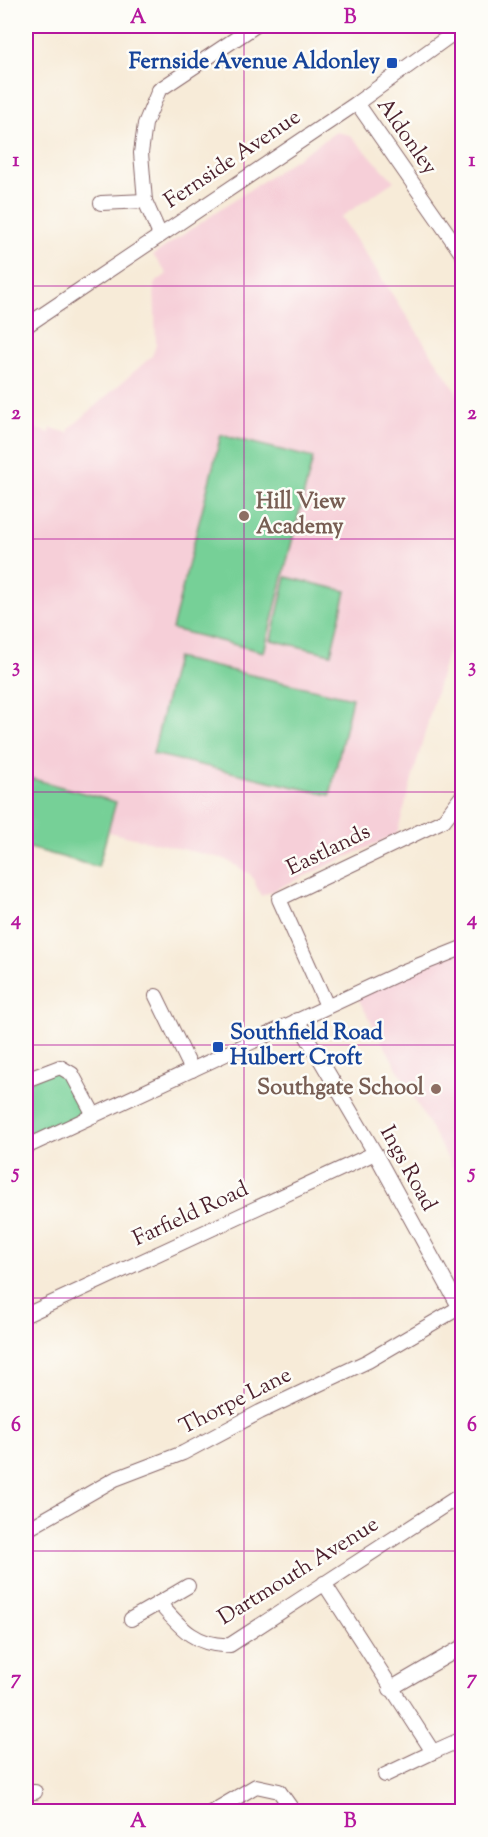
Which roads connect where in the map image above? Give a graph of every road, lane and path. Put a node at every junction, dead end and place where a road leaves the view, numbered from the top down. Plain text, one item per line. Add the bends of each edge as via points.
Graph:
1 (255, 26) edge
2 (462, 27) edge
3 (357, 103) junction
4 (145, 201) junction
5 (101, 203) dead end
6 (160, 235) junction
7 (462, 254) edge
8 (26, 326) edge
9 (462, 796) edge
10 (462, 948) edge
11 (156, 996) dead end
12 (327, 1006) junction
13 (297, 1020) junction
14 (192, 1070) junction
15 (26, 1080) edge
16 (94, 1115) junction
17 (26, 1147) edge
18 (375, 1153) junction
19 (462, 1309) edge
20 (26, 1315) edge
21 (462, 1494) edge
22 (26, 1530) edge
23 (324, 1583) junction
24 (188, 1586) dead end
25 (159, 1603) junction
26 (131, 1619) dead end
27 (462, 1647) edge
28 (390, 1689) junction
29 (462, 1739) edge
30 (433, 1752) junction
31 (385, 1775) dead end
32 (212, 1812) edge
33 (294, 1812) edge

1 - 4 street via 159,90 145,124 141,153
2 - 3 street, Fernside Avenue
3 - 6 street, Fernside Avenue
3 - 7 street, Aldonley
4 - 5 street, Fernside Avenue
4 - 6 street
6 - 8 street, Fernside Avenue
9 - 12 street, Eastlands via 444,820 279,899
10 - 12 street
11 - 14 street
12 - 13 street
13 - 14 street
13 - 18 street, Ings Road
14 - 16 street
15 - 16 street via 60,1067 72,1074
16 - 17 street
18 - 19 street, Ings Road
18 - 20 street, Farfield Road
19 - 22 street, Thorpe Lane via 368,1361 183,1453 115,1479
21 - 23 street, Dartmouth Avenue
23 - 25 street, Dartmouth Avenue via 230,1645 216,1646 192,1636
23 - 28 street
24 - 25 street
25 - 26 street
27 - 28 street
28 - 30 street
29 - 30 street
30 - 31 street
32 - 33 street via 256,1786 279,1791

